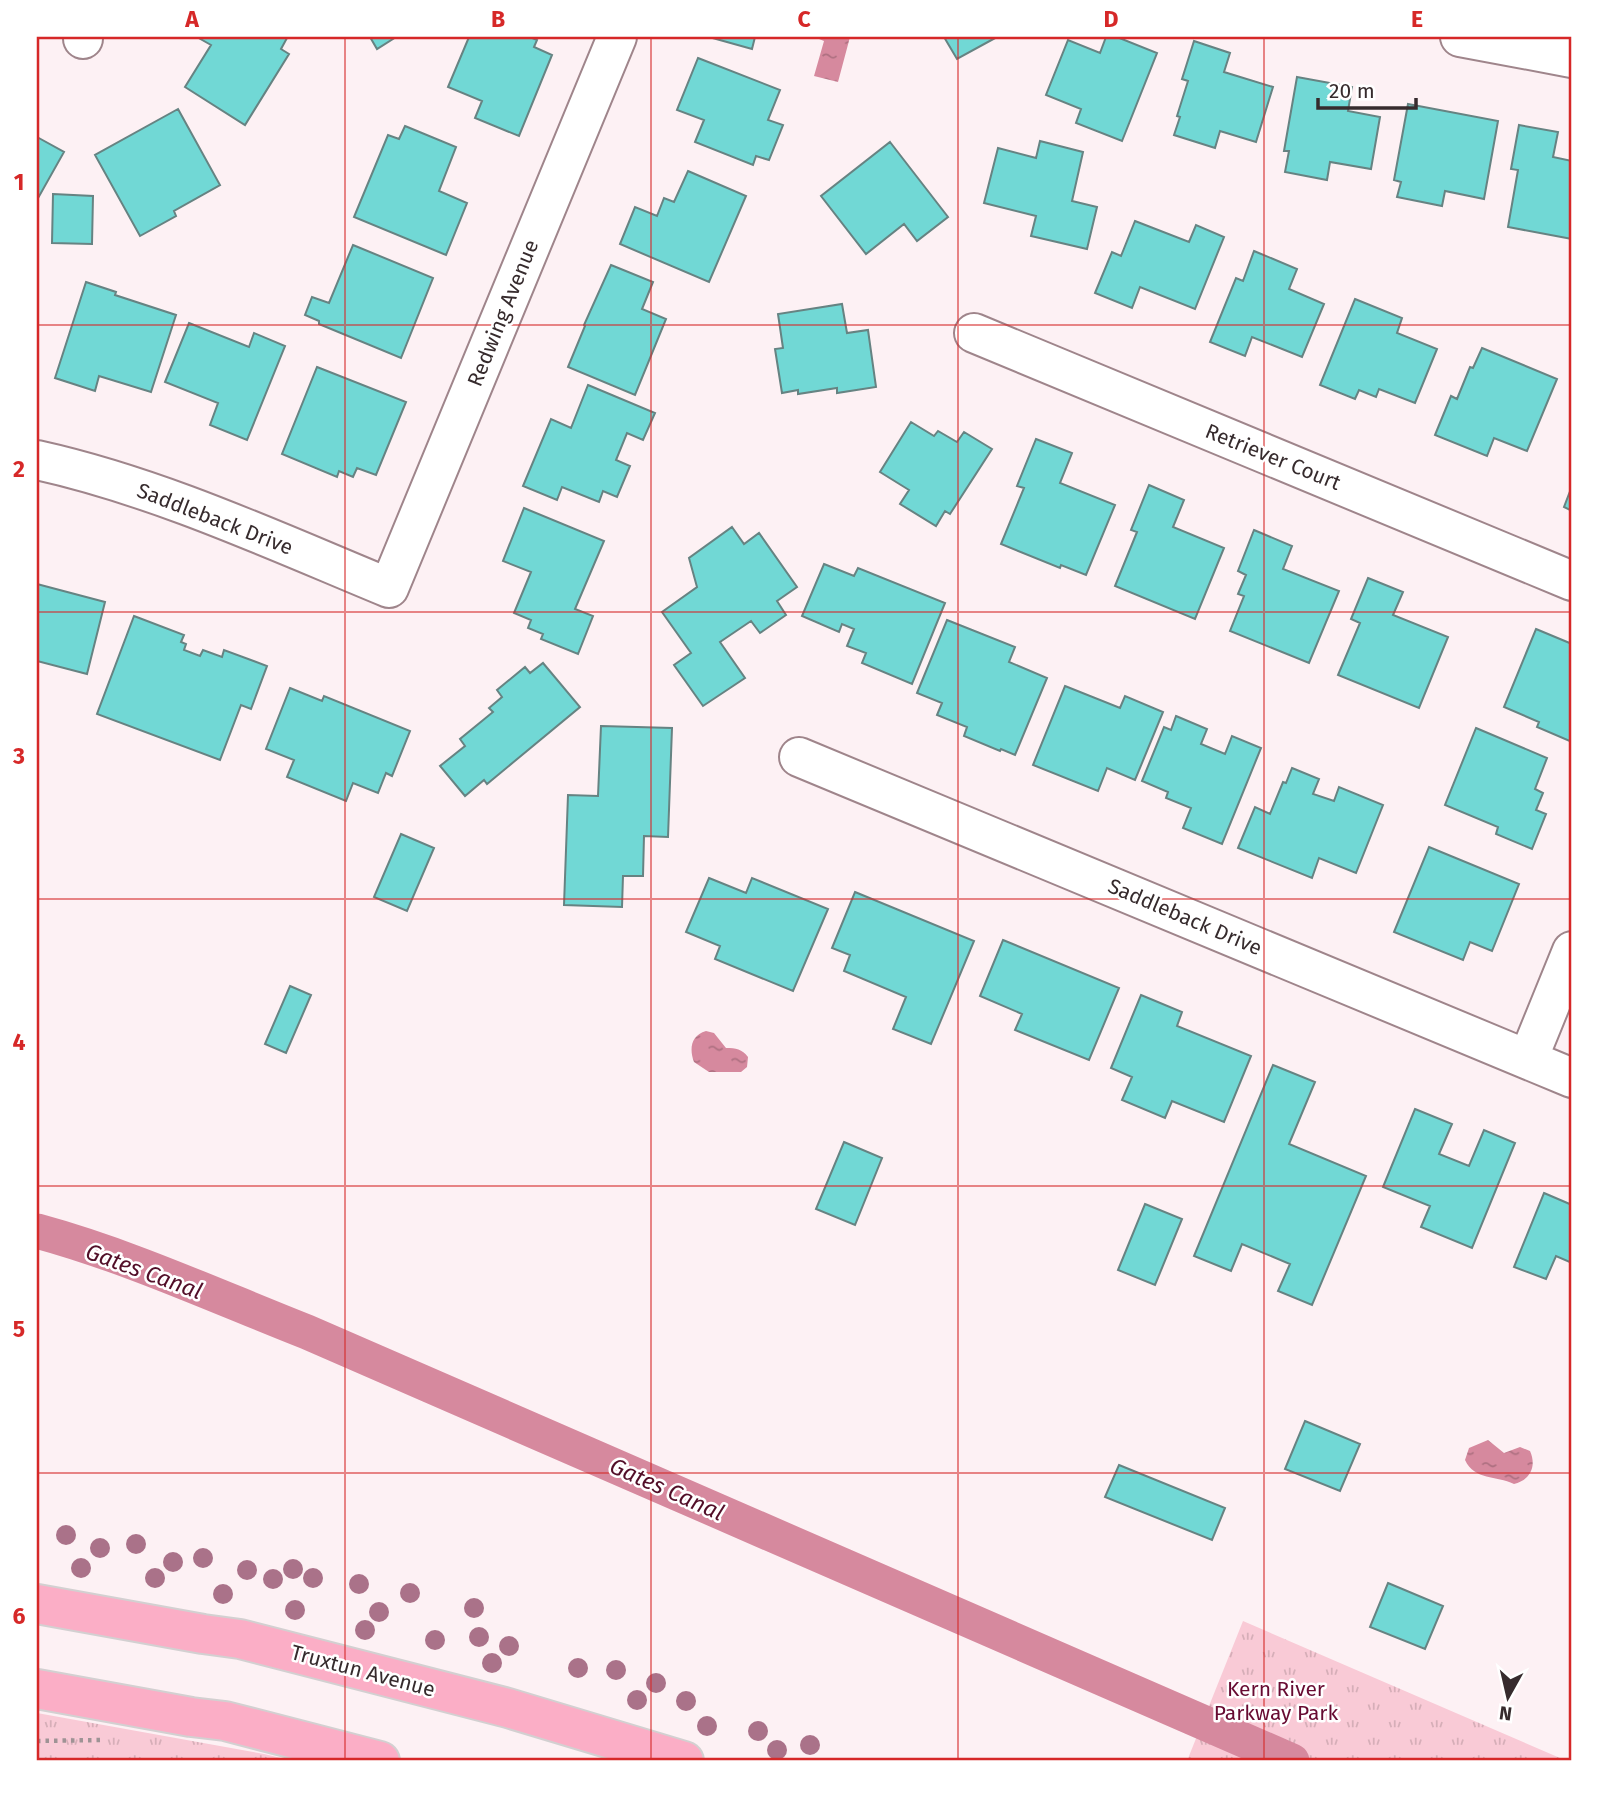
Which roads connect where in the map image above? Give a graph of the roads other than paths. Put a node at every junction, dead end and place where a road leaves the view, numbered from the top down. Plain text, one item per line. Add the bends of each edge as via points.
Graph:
1 (617, 37) edge
2 (1460, 37) edge
3 (1572, 58) edge
4 (974, 333) dead end
5 (37, 460) edge
6 (1572, 581) edge
7 (389, 588) joint
8 (799, 757) dead end
9 (1572, 951) edge
10 (1528, 1059) junction
11 (1572, 1078) edge
12 (37, 1604) edge
13 (37, 1689) edge
14 (380, 1761) edge
15 (684, 1761) edge

1 - 7 street, Redwing Avenue
2 - 3 street
4 - 6 street, Retriever Court
5 - 7 street, Saddleback Drive via 150,493
8 - 10 street, Saddleback Drive
9 - 10 street
10 - 11 street, Saddleback Drive
12 - 15 main road, Truxtun Avenue via 240,1639 508,1708
13 - 14 main road via 225,1721

